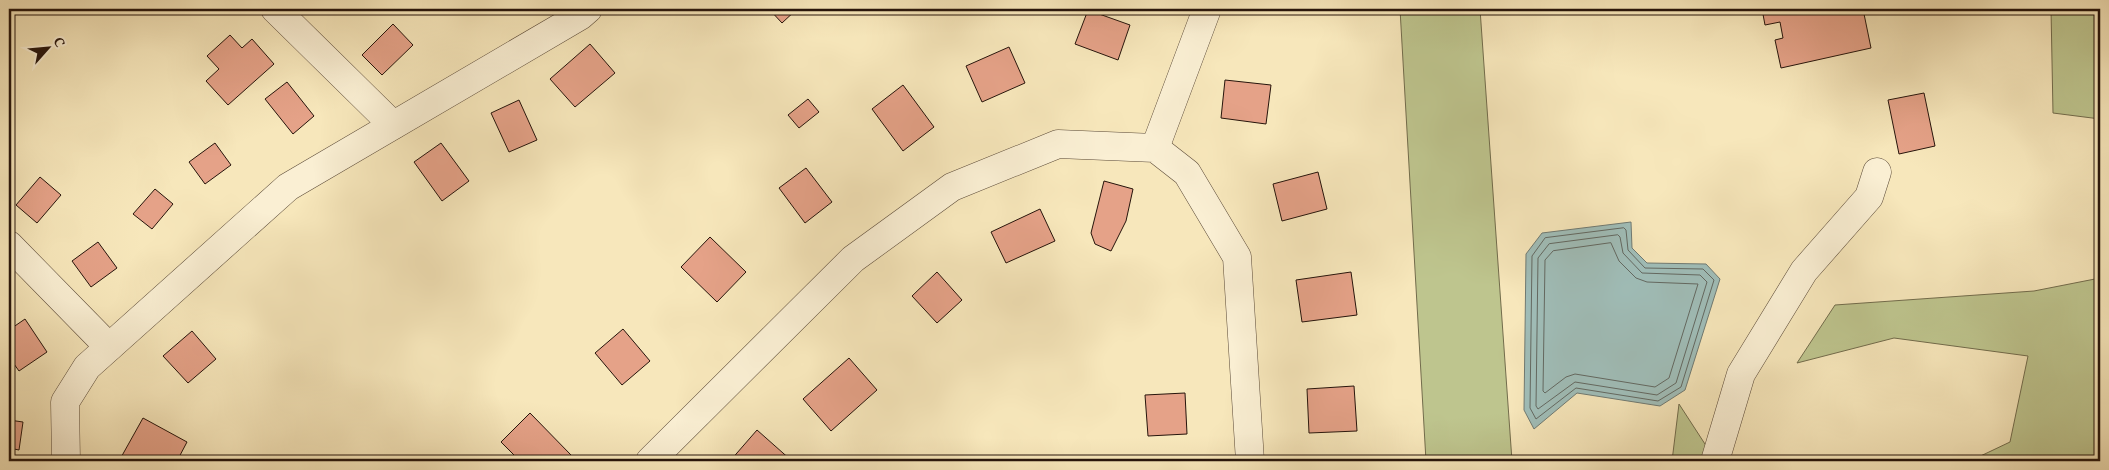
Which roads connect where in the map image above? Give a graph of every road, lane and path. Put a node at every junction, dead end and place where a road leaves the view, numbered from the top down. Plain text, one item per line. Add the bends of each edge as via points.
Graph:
1 (275, 9) edge
2 (588, 9) edge
3 (1208, 9) edge
4 (393, 125) junction
5 (1155, 148) junction
6 (1877, 172) dead end
7 (9, 245) edge
8 (109, 347) junction
9 (66, 461) edge
10 (650, 461) edge
11 (1250, 461) edge
12 (1715, 461) edge

1 - 4 street
2 - 4 street
3 - 5 street
4 - 8 street via 288,187
5 - 10 street via 1058,144 952,187 853,259
5 - 11 street via 1187,173 1237,257
6 - 12 street via 1869,197 1804,271 1741,374
7 - 8 street
8 - 9 street via 87,367 65,402

